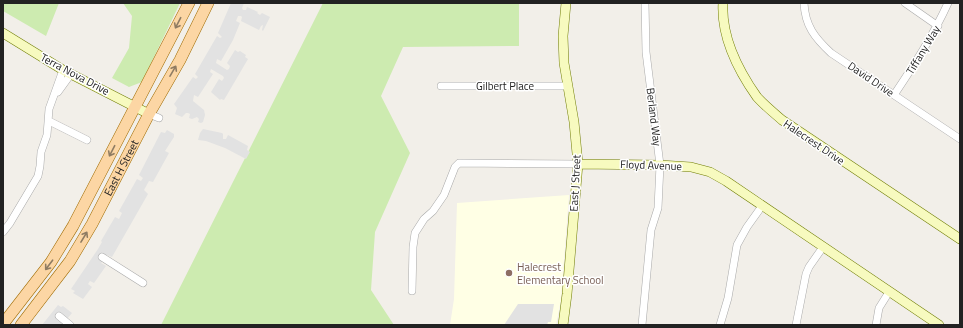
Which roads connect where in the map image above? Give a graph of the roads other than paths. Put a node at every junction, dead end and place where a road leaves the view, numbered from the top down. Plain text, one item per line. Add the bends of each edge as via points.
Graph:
1 (189, 3) edge
2 (208, 3) edge
3 (563, 3) edge
4 (566, 3) edge
5 (645, 3) edge
6 (723, 3) edge
7 (804, 3) edge
8 (905, 3) edge
9 (948, 3) edge
10 (564, 18) junction
11 (938, 26) junction
12 (3, 33) edge
13 (67, 72) junction
14 (441, 86) dead end
15 (568, 86) junction
16 (894, 95) junction
17 (135, 106) junction
18 (154, 116) junction
19 (49, 121) junction
20 (960, 138) edge
21 (87, 140) dead end
22 (578, 164) junction
23 (660, 165) junction
24 (762, 206) junction
25 (4, 228) edge
26 (960, 239) edge
27 (823, 247) junction
28 (102, 257) dead end
29 (143, 283) dead end
30 (412, 291) dead end
31 (889, 292) junction
32 (59, 316) dead end
33 (3, 324) edge
34 (21, 325) edge
35 (70, 325) edge
36 (563, 325) edge
37 (642, 325) edge
38 (720, 325) edge
39 (796, 325) edge
40 (876, 325) edge
41 (939, 325) edge

1 -> 17 main road, East H Street
18 -> 2 main road, East H Street
3 - 10 street, East J Street
4 - 10 street, East J Street
5 - 23 street, Berland Way via 646,52
6 - 26 street, Halecrest Drive via 725,27 732,55 758,98 782,120
7 - 16 street, David Drive via 809,27 820,43
8 - 11 street
9 - 11 street, Tiffany Way
10 - 15 street, East J Street via 564,63
11 - 16 street, Tiffany Way
12 - 13 street, Terra Nova Drive
13 - 17 street, Terra Nova Drive
13 - 19 street via 52,100
14 - 15 street, Gilbert Place
15 - 22 street, East J Street
16 - 20 street, David Drive
17 - 18 street, Terra Nova Drive
17 -> 33 main road, East H Street via 74,226 51,262
34 -> 18 main road, East H Street via 70,261
19 - 21 street
19 - 25 street via 38,176
22 - 23 street, Floyd Avenue
22 - 30 street, Floyd Avenue via 459,163 444,195 415,233
22 - 36 street, East J Street
23 - 24 street, Floyd Avenue via 691,167 710,172
23 - 37 street, Berland Way via 658,208 651,230
24 - 27 street, Floyd Avenue
24 - 38 street via 737,245 728,298
27 - 31 street, Floyd Avenue
27 - 39 street via 806,274
28 - 29 street
31 - 40 street via 879,308
31 - 41 street, Floyd Avenue
32 - 35 street

